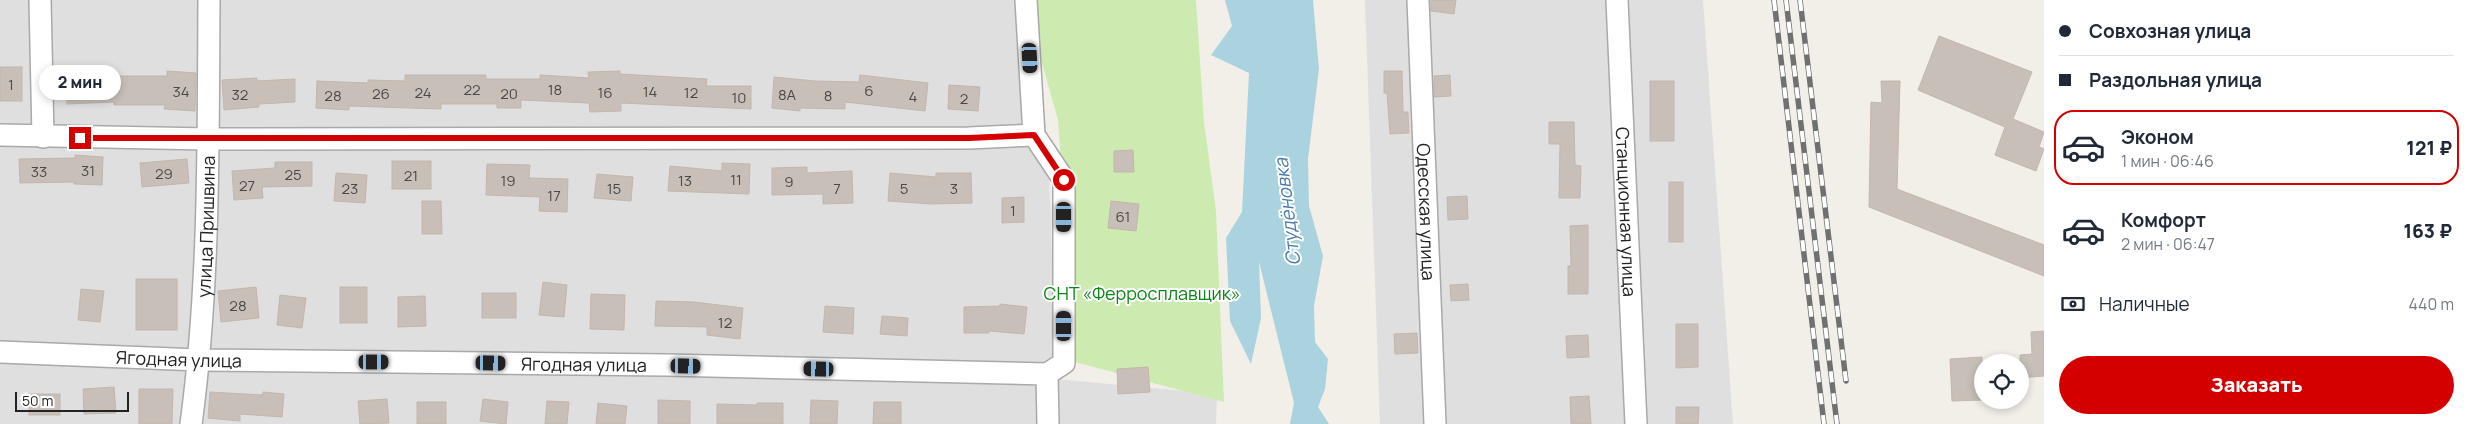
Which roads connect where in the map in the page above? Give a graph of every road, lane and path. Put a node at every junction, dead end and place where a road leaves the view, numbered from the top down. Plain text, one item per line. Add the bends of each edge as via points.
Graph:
1 (40, 0) edge
2 (209, 0) edge
3 (1026, 0) edge
4 (1418, 0) edge
5 (1617, 0) edge
6 (0, 135) edge
7 (1034, 135) junction
8 (43, 137) junction
9 (208, 139) junction
10 (0, 352) edge
11 (199, 360) junction
12 (1047, 374) junction
13 (191, 424) edge
14 (1048, 424) edge
15 (1435, 424) edge
16 (1636, 424) edge

1 - 8 street
2 - 9 street, улица Пришвина
3 - 7 street
4 - 15 street, Одесская улица
5 - 16 street, Станционная улица
6 - 8 street
7 - 9 street via 969,138
7 - 12 street via 1064,180 1064,363
8 - 9 street
9 - 11 street, улица Пришвина
10 - 11 street, Ягодная улица
11 - 12 street, Ягодная улица via 666,365
11 - 13 street, улица Пришвина
12 - 14 street

